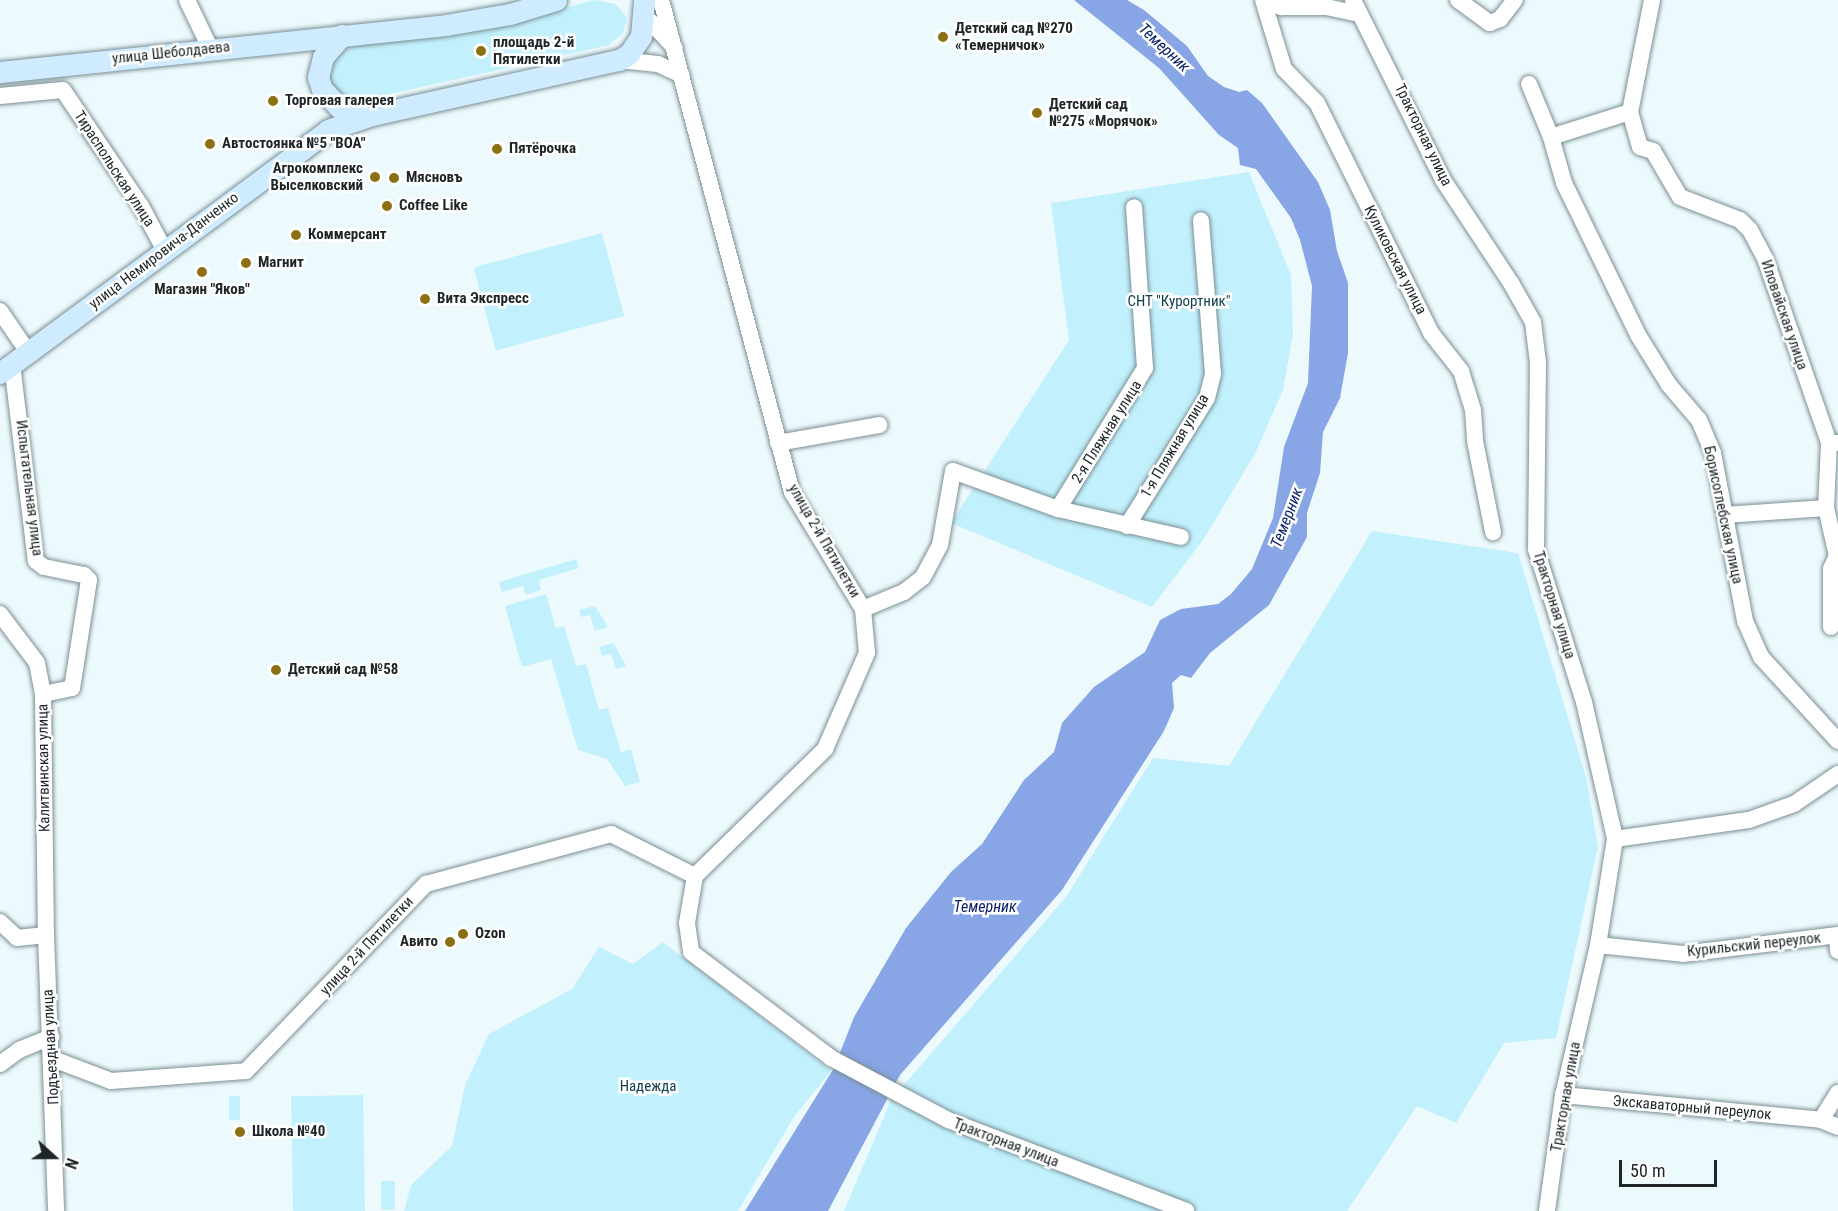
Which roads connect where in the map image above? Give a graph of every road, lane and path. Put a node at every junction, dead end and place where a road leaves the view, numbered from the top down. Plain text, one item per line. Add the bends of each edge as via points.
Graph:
1 (188, 0) edge
2 (556, 0) edge
3 (631, 0) edge
4 (661, 0) edge
5 (1264, 0) edge
6 (1458, 0) edge
7 (1515, 0) edge
8 (1652, 0) edge
9 (524, 6) edge
10 (1356, 7) edge
11 (645, 9) edge
12 (342, 36) junction
13 (210, 48) junction
14 (676, 49) junction
15 (619, 60) junction
16 (0, 72) edge
17 (682, 75) junction
18 (1529, 84) dead end
19 (0, 96) edge
20 (1630, 112) junction
21 (372, 115) junction
22 (1551, 136) junction
23 (1134, 207) dead end
24 (1201, 220) dead end
25 (164, 249) junction
26 (0, 311) edge
27 (13, 363) edge
28 (879, 425) dead end
29 (778, 443) junction
30 (1833, 443) edge
31 (1058, 509) junction
32 (1725, 514) junction
33 (1832, 517) edge
34 (1127, 526) junction
35 (1493, 532) dead end
36 (1181, 537) dead end
37 (863, 609) junction
38 (0, 614) edge
39 (1831, 627) dead end
40 (43, 694) junction
41 (1838, 741) edge
42 (1838, 774) edge
43 (1615, 838) junction
44 (695, 876) junction
45 (0, 922) edge
46 (46, 935) junction
47 (1838, 940) edge
48 (1598, 945) junction
49 (52, 1037) junction
50 (53, 1059) junction
51 (0, 1064) edge
52 (1838, 1093) edge
53 (1563, 1095) junction
54 (1821, 1120) junction
55 (1838, 1127) edge
56 (56, 1211) edge
57 (1186, 1211) edge
58 (1547, 1211) edge

1 - 13 street
2 - 9 main road
3 - 11 main road
4 - 14 street, улица 2-й Пятилетки
5 - 10 street, Куликовская улица via 1281,7
5 - 35 street, Куликовская улица via 1284,69 1317,103 1431,333 1461,371 1473,410 1475,441
6 - 7 street via 1490,23 1500,19
8 - 20 street, Иловайская улица
9 - 12 main road via 447,25
10 - 43 street, Тракторная улица via 1443,180 1533,322 1539,361 1536,549 1584,702
11 - 14 street
11 - 15 main road via 636,46
12 - 13 main road, улица Шеболдаева
12 - 21 main road via 323,57 318,77 322,89 327,99 346,111
13 - 16 main road, улица Шеболдаева
14 - 17 street, улица 2-й Пятилетки
15 - 17 street via 658,64
15 - 21 main road
17 - 29 street, улица 2-й Пятилетки
18 - 22 street, Борисоглебская улица
19 - 25 street, Тираспольская улица via 63,90 141,206
20 - 22 street
20 - 30 street, Иловайская улица via 1640,147 1653,151 1680,197 1740,220 1750,230 1765,258
21 - 25 main road, улица Немировича-Данченко via 328,130
22 - 32 street, Борисоглебская улица via 1564,183 1638,335 1669,385 1699,420 1713,453
23 - 31 street, 2-я Пляжная улица via 1145,368
24 - 34 street, 1-я Пляжная улица via 1213,374 1207,398
25 - 27 main road, улица Немировича-Данченко
26 - 27 street, Испытательная улица
27 - 40 street, Испытательная улица via 36,561 44,567 84,575 88,580 72,688
28 - 29 street
29 - 37 street, улица 2-й Пятилетки via 792,492
30 - 33 street, Иловайская улица
31 - 34 street
31 - 37 street via 953,471 940,545 922,577 904,592
32 - 33 street
32 - 41 street, Борисоглебская улица via 1745,621 1761,657
33 - 39 street, Иловайская улица via 1837,556 1831,570
34 - 36 street
37 - 44 street, улица 2-й Пятилетки via 867,653 825,749
38 - 40 street, Калитвинская улица via 37,663
40 - 46 street, Калитвинская улица
42 - 43 street via 1794,804 1749,820
43 - 48 street, Тракторная улица
44 - 50 street, улица 2-й Пятилетки via 611,834 426,884 246,1071 111,1081
44 - 57 street, Тракторная улица via 687,923 692,952 834,1059 948,1120
45 - 46 street via 16,938
46 - 49 street, Подъездная улица
47 - 48 street, Курильский переулок via 1683,954
48 - 53 street, Тракторная улица
49 - 50 street, Подъездная улица
49 - 51 street via 19,1050
50 - 56 street, Подъездная улица
52 - 54 street
53 - 54 street, Экскаваторный переулок
53 - 58 street, Тракторная улица
54 - 55 street, Экскаваторный переулок

